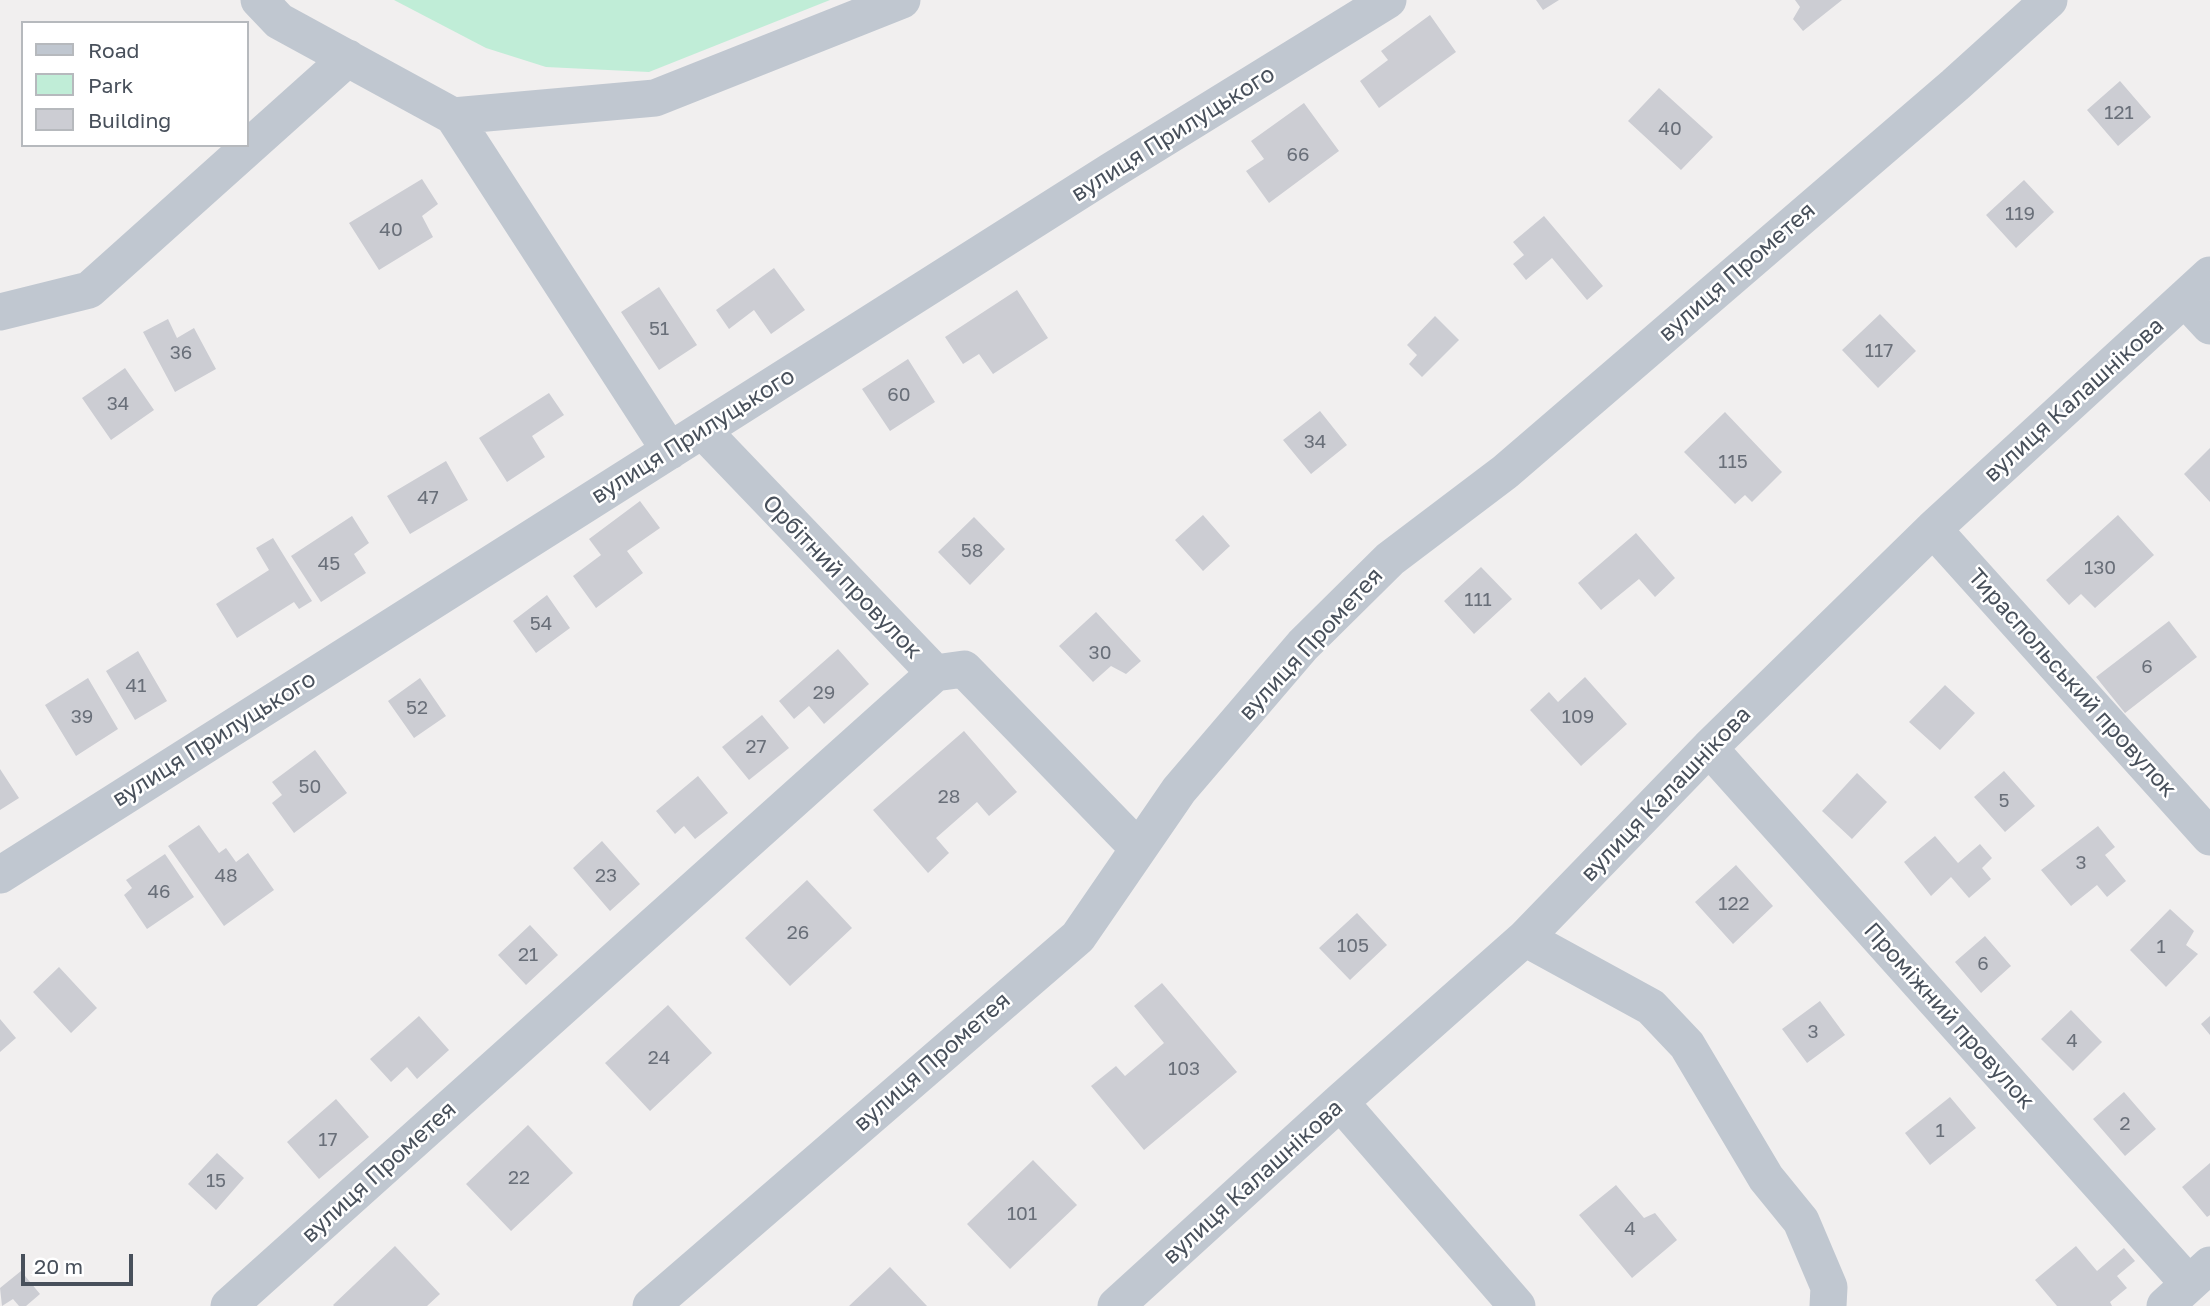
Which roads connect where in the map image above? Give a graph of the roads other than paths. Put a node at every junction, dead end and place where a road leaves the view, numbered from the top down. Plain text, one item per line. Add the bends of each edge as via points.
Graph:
1 (259, 0) edge
2 (902, 0) edge
3 (1388, 0) edge
4 (2049, 0) edge
5 (348, 58) junction
6 (453, 116) junction
7 (2198, 287) edge
8 (0, 312) edge
9 (2210, 326) edge
10 (702, 430) junction
11 (670, 451) junction
12 (1933, 529) junction
13 (935, 673) junction
14 (1709, 748) junction
15 (2210, 837) edge
16 (1138, 848) junction
17 (0, 875) edge
18 (1525, 938) junction
19 (1340, 1102) junction
20 (2188, 1285) edge
21 (229, 1306) edge
22 (651, 1306) edge
23 (1116, 1306) edge
24 (1517, 1306) edge
25 (1828, 1306) edge

1 - 5 street via 279,21
2 - 6 street via 655,97
3 - 10 street, вулиця Прилуцького
4 - 16 street, вулиця Прометея via 1505,472 1390,559 1303,645 1180,790
5 - 6 street
5 - 8 street via 89,290
6 - 11 street
7 - 9 street
7 - 12 street, вулиця Калашнікова
10 - 11 street, вулиця Прилуцького
10 - 13 street, Орбітний провулок
11 - 17 street, вулиця Прилуцького
12 - 14 street, вулиця Калашнікова
12 - 15 street, Тираспольський провулок
13 - 16 street, Орбітний провулок via 964,669
13 - 21 street, вулиця Прометея
14 - 18 street, вулиця Калашнікова
14 - 20 street, Проміжний провулок
16 - 22 street, вулиця Прометея via 1078,937
18 - 19 street, вулиця Калашнікова
18 - 25 street via 1651,1007 1687,1045 1766,1178 1801,1221 1829,1287
19 - 23 street, вулиця Калашнікова
19 - 24 street

